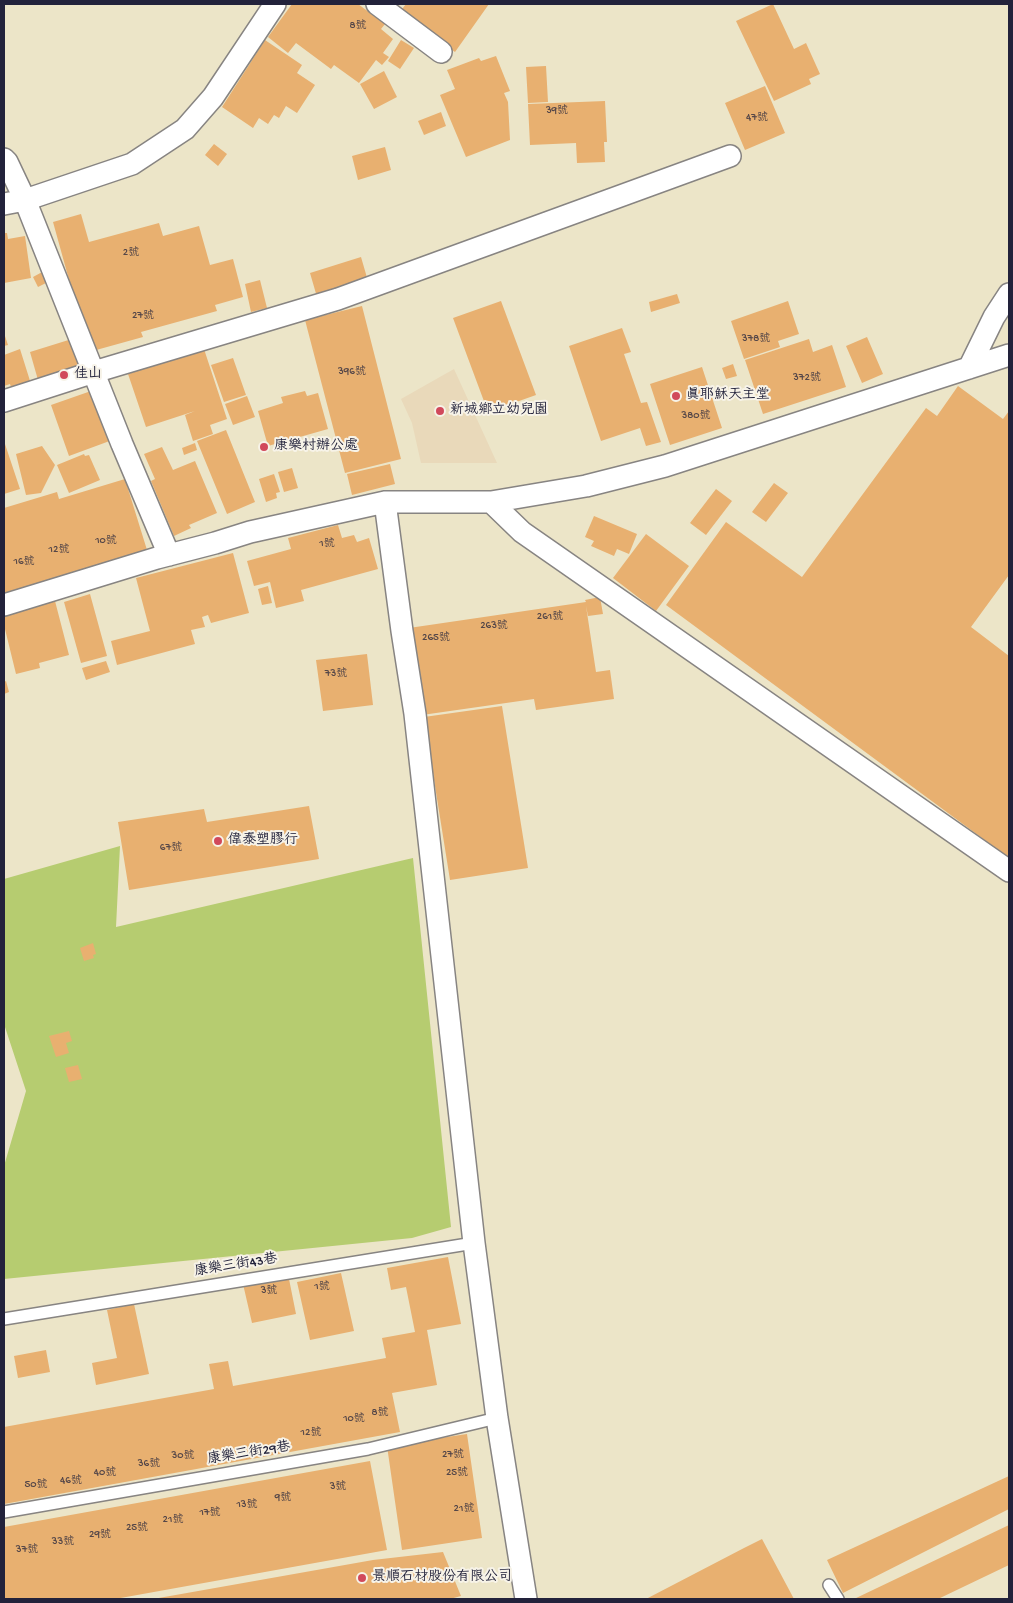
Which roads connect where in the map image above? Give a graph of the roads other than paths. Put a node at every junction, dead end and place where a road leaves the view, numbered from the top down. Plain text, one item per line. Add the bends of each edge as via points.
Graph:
1 (275, 4) edge
2 (377, 4) edge
3 (441, 52) dead end
4 (730, 156) dead end
5 (4, 159) edge
6 (25, 200) junction
7 (4, 204) edge
8 (1009, 294) edge
9 (1009, 355) edge
10 (969, 368) junction
11 (94, 372) junction
12 (4, 401) edge
13 (385, 502) junction
14 (492, 502) junction
15 (169, 555) junction
16 (4, 605) edge
17 (1009, 871) edge
18 (474, 1243) junction
19 (4, 1319) edge
20 (497, 1418) junction
21 (4, 1512) edge
22 (829, 1584) dead end
23 (526, 1599) edge
24 (838, 1599) edge

1 - 6 street via 213,97 185,129 132,164
2 - 3 street
4 - 11 street via 338,299
5 - 6 street
6 - 7 street
6 - 11 street
8 - 10 street
9 - 10 street
10 - 14 street via 665,466 586,486
11 - 12 street
11 - 15 street
13 - 14 street
13 - 15 street via 250,532
13 - 18 street via 415,714
14 - 17 street via 522,532
15 - 16 street
18 - 19 lane, 康樂三街43巷
18 - 20 street
20 - 21 lane, 康樂三街29巷 via 368,1450
20 - 23 street
22 - 24 lane

